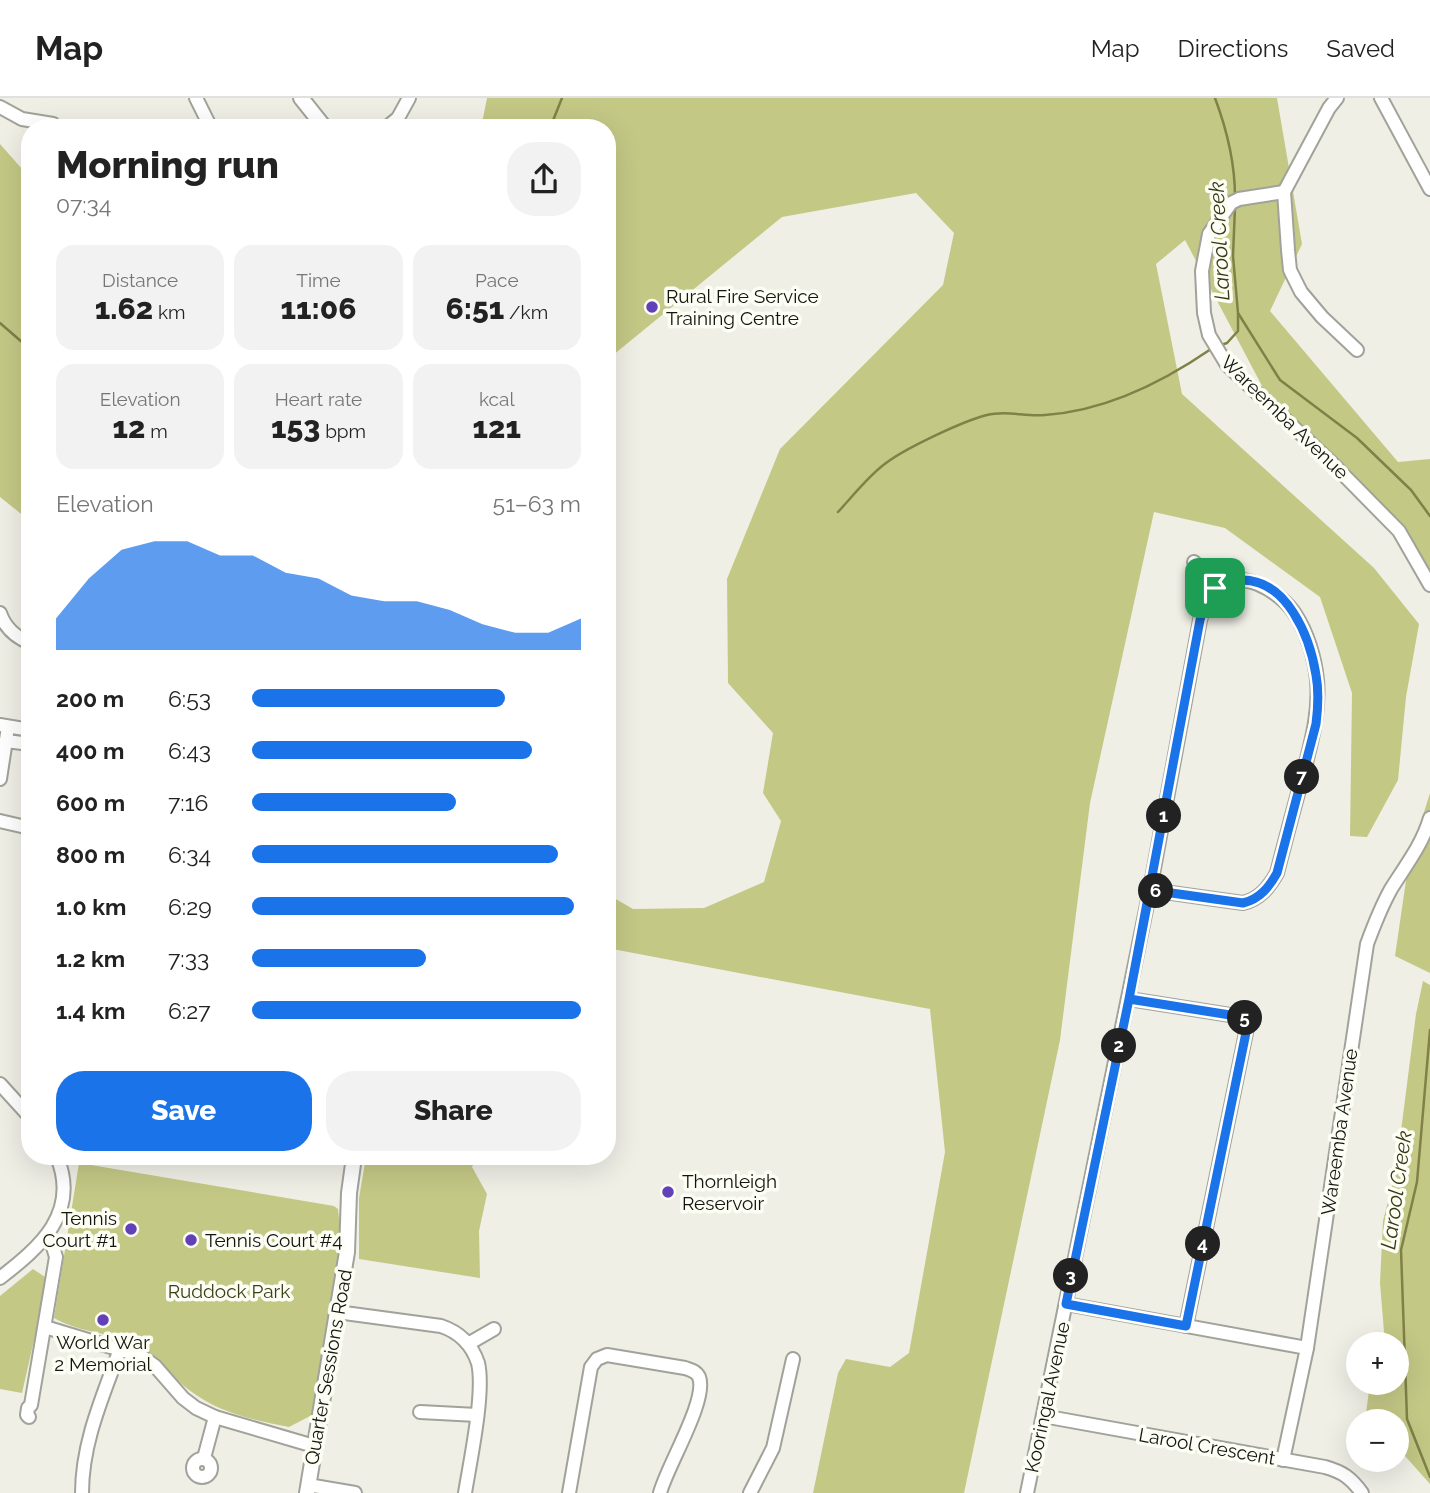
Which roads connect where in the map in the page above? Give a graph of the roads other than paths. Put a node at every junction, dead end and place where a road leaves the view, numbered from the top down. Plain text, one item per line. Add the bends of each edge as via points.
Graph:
1 (196, 98) edge
2 (301, 98) edge
3 (409, 98) edge
4 (1337, 98) edge
5 (1381, 98) edge
6 (0, 107) edge
7 (22, 119) edge
8 (206, 119) edge
9 (317, 119) edge
10 (397, 119) edge
11 (1430, 189) edge
12 (1284, 192) junction
13 (1357, 350) dead end
14 (1194, 562) dead end
15 (1430, 585) edge
16 (1215, 588) junction
17 (0, 613) edge
18 (21, 640) edge
19 (4, 726) edge
20 (6, 741) junction
21 (21, 743) edge
22 (0, 779) edge
23 (1430, 818) edge
24 (0, 821) edge
25 (21, 826) edge
26 (1150, 890) junction
27 (1129, 999) junction
28 (0, 1084) edge
29 (21, 1107) edge
30 (58, 1165) edge
31 (353, 1165) edge
32 (46, 1238) junction
33 (34, 1251) junction
34 (52, 1269) junction
35 (0, 1278) edge
36 (1066, 1304) junction
37 (337, 1312) junction
38 (1186, 1326) junction
39 (45, 1327) junction
40 (494, 1329) dead end
41 (468, 1344) junction
42 (1307, 1348) junction
43 (120, 1349) junction
44 (793, 1359) dead end
45 (31, 1405) dead end
46 (420, 1412) dead end
47 (477, 1415) junction
48 (1043, 1416) junction
49 (215, 1417) junction
50 (314, 1446) junction
51 (204, 1458) dead end
52 (1283, 1460) junction
53 (307, 1489) edge
54 (82, 1493) edge
55 (355, 1493) edge
56 (465, 1493) edge
57 (569, 1493) edge
58 (660, 1493) edge
59 (750, 1493) edge
60 (1027, 1493) edge
61 (1362, 1493) edge

1 - 8 street
2 - 9 main road
3 - 10 street
4 - 12 street
5 - 11 street
6 - 7 street
12 - 13 street via 1290,270 1301,292
12 - 15 street, Wareemba Avenue via 1234,202 1209,234 1202,271 1209,335 1227,365 1399,531
14 - 16 street
16 - 26 street, Kooringal Avenue via 1200,620
16 - 26 street via 1243,580 1263,586 1295,614 1317,678 1316,724 1277,873 1263,893 1243,903
17 - 18 street via 4,625
19 - 20 street
20 - 21 street
20 - 22 street
23 - 42 street, Wareemba Avenue via 1367,944
24 - 25 street
26 - 27 street, Kooringal Avenue
27 - 36 street, Kooringal Avenue
27 - 38 street via 1249,1018
28 - 29 street
30 - 32 street via 63,1191 57,1219
31 - 37 main road, Quarter Sessions Road
32 - 33 street
32 - 34 street via 55,1250
33 - 34 street
33 - 35 street
34 - 39 street
36 - 38 street
36 - 48 street, Kooringal Avenue
37 - 41 street via 441,1326
37 - 50 main road, Quarter Sessions Road
38 - 42 street
39 - 43 street
39 - 45 street
40 - 41 street
41 - 47 street via 480,1375
42 - 52 street, Wareemba Avenue
43 - 49 street via 155,1366 183,1398
43 - 54 street via 88,1440
44 - 59 street via 773,1448
46 - 47 street
47 - 56 street
48 - 52 street, Larool Crescent
48 - 60 street, Kooringal Avenue
49 - 50 street
49 - 51 street
50 - 53 main road, Quarter Sessions Road
52 - 61 street, Larool Crescent via 1342,1471
53 - 55 street
57 - 58 street via 591,1367 607,1355 685,1368 699,1377 691,1424

